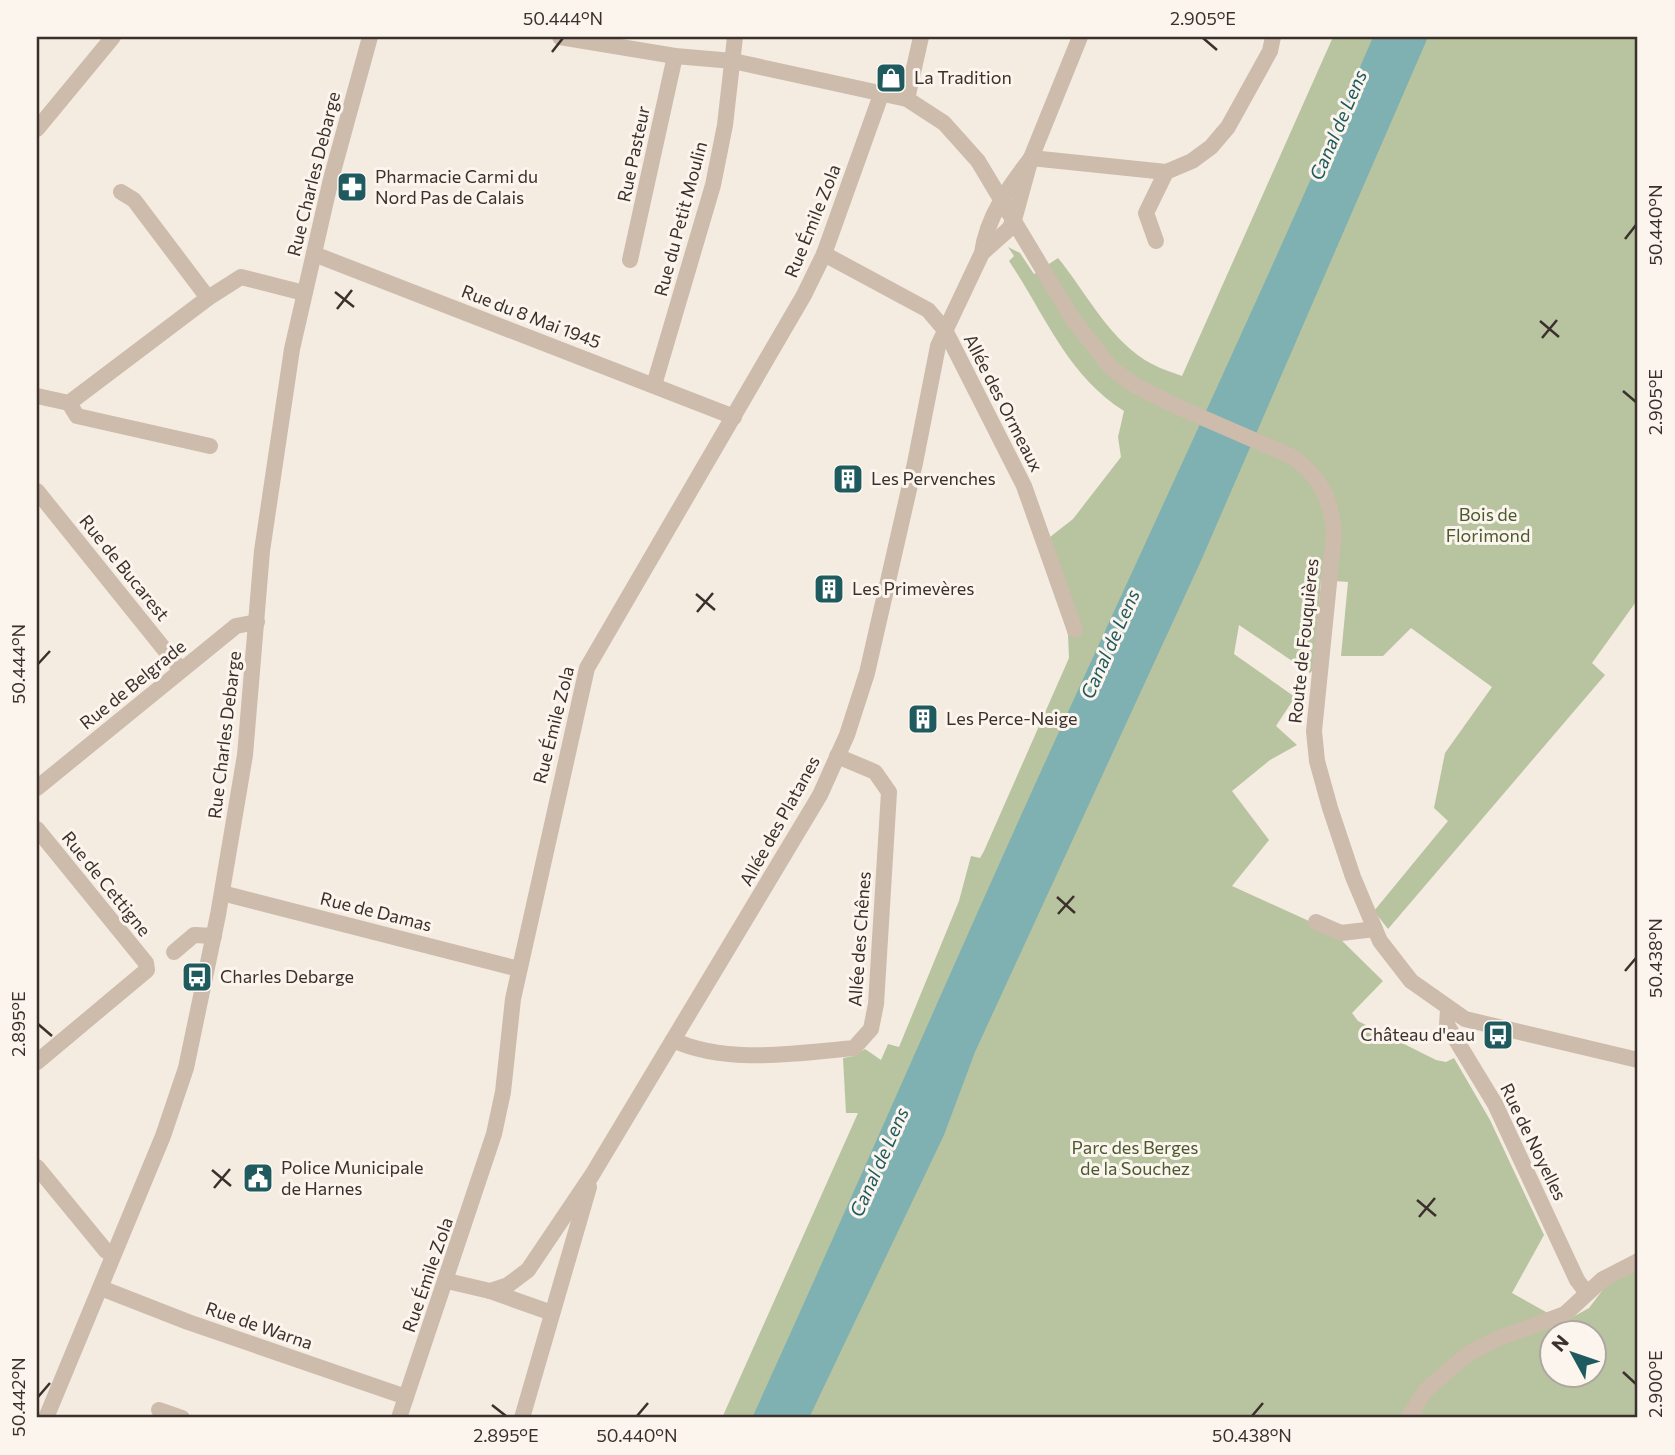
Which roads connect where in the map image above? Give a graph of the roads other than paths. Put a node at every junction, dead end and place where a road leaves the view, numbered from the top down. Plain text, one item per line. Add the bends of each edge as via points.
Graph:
1 (113, 37) edge
2 (370, 37) edge
3 (560, 37) edge
4 (735, 37) edge
5 (921, 37) edge
6 (1080, 37) edge
7 (1273, 37) edge
8 (675, 56) junction
9 (733, 61) junction
10 (882, 92) junction
11 (907, 99) junction
12 (37, 129) edge
13 (1031, 158) junction
14 (1166, 172) junction
15 (121, 192) dead end
16 (1001, 198) junction
17 (1014, 220) junction
18 (1156, 242) dead end
19 (982, 253) junction
20 (314, 254) junction
21 (824, 254) junction
22 (630, 260) dead end
23 (304, 293) junction
24 (208, 298) junction
25 (945, 330) junction
26 (654, 385) junction
27 (37, 397) edge
28 (69, 403) junction
29 (734, 417) junction
30 (210, 446) dead end
31 (37, 491) edge
32 (257, 622) junction
33 (1075, 630) dead end
34 (181, 670) junction
35 (837, 756) junction
36 (37, 788) edge
37 (37, 829) edge
38 (222, 893) junction
39 (1317, 922) dead end
40 (1375, 929) junction
41 (214, 936) junction
42 (174, 952) dead end
43 (519, 969) junction
44 (1448, 1010) junction
45 (673, 1040) junction
46 (1638, 1060) edge
47 (37, 1062) edge
48 (37, 1167) edge
49 (592, 1175) junction
50 (113, 1254) junction
51 (1638, 1261) edge
52 (447, 1281) junction
53 (102, 1288) junction
54 (490, 1291) junction
55 (1586, 1292) junction
56 (552, 1313) junction
57 (406, 1397) junction
58 (159, 1410) dead end
59 (46, 1418) edge
60 (182, 1418) edge
61 (399, 1418) edge
62 (522, 1418) edge
63 (1408, 1418) edge

1 - 12 street
2 - 20 street, Rue Charles Debarge
3 - 8 street
4 - 9 street, Rue du Petit Moulin
5 - 11 street
6 - 13 street
7 - 14 street via 1228,127 1192,161
8 - 9 street
8 - 22 street, Rue Pasteur
9 - 10 street
9 - 26 street, Rue du Petit Moulin via 713,185
10 - 11 street
10 - 21 street, Rue Émile Zola
11 - 16 street via 954,132
13 - 14 street
13 - 16 street, Allée des Platanes
13 - 17 street
14 - 18 street via 1146,213
15 - 24 street via 134,200
16 - 17 street
16 - 19 street, Allée des Platanes
17 - 19 street, Allée des Platanes
17 - 40 street, Route de Fouquières via 1072,318 1121,377 1293,457 1311,470 1326,490 1334,534 1314,731 1317,761 1329,808
19 - 25 street, Allée des Platanes
20 - 23 street, Rue Charles Debarge
20 - 26 street, Rue du 8 Mai 1945
21 - 25 street, Allée des Ormeaux via 928,310
21 - 29 street, Rue Émile Zola
23 - 24 street via 241,277
23 - 32 street, Rue Charles Debarge via 274,464
24 - 28 street
25 - 33 street, Allée des Ormeaux via 1024,486
25 - 35 street, Allée des Platanes via 930,372 915,463 867,673
26 - 29 street, Rue du 8 Mai 1945
27 - 28 street
28 - 30 street via 78,416
29 - 43 street, Rue Émile Zola via 587,668
31 - 34 street, Rue de Bucarest
32 - 34 street, Rue de Belgrade via 236,626
32 - 38 street, Rue Charles Debarge via 246,755
34 - 36 street, Rue de Belgrade
35 - 45 street, Allée des Platanes via 820,795
35 - 45 street, Allée des Chênes via 875,772 889,792 871,1029 854,1048 834,1050 738,1055
37 - 47 street, Rue de Cettigne via 146,963 145,974
38 - 41 street, Rue Charles Debarge
38 - 43 street, Rue de Damas
39 - 40 street via 1341,933
40 - 44 street, Route de Fouquières via 1398,968
41 - 42 street via 194,935
41 - 50 street, Rue Charles Debarge via 175,1104
43 - 52 street, Rue Émile Zola via 494,1135
44 - 46 street, Route de Fouquières via 1487,1026
44 - 55 street, Rue de Noyelles via 1447,1025 1495,1104
45 - 49 street, Allée des Platanes
48 - 50 street
49 - 54 street, Allée des Platanes via 528,1270 509,1286
49 - 56 street, Allée des Platanes
50 - 53 street, Rue Charles Debarge
51 - 55 street
52 - 54 street
52 - 57 street, Rue Émile Zola
53 - 57 street, Rue de Warna
53 - 59 street, Rue Charles Debarge
54 - 56 street
55 - 63 street via 1565,1314 1469,1353 1426,1390
56 - 62 street, Allée des Platanes
57 - 61 street, Rue Émile Zola
58 - 60 street

